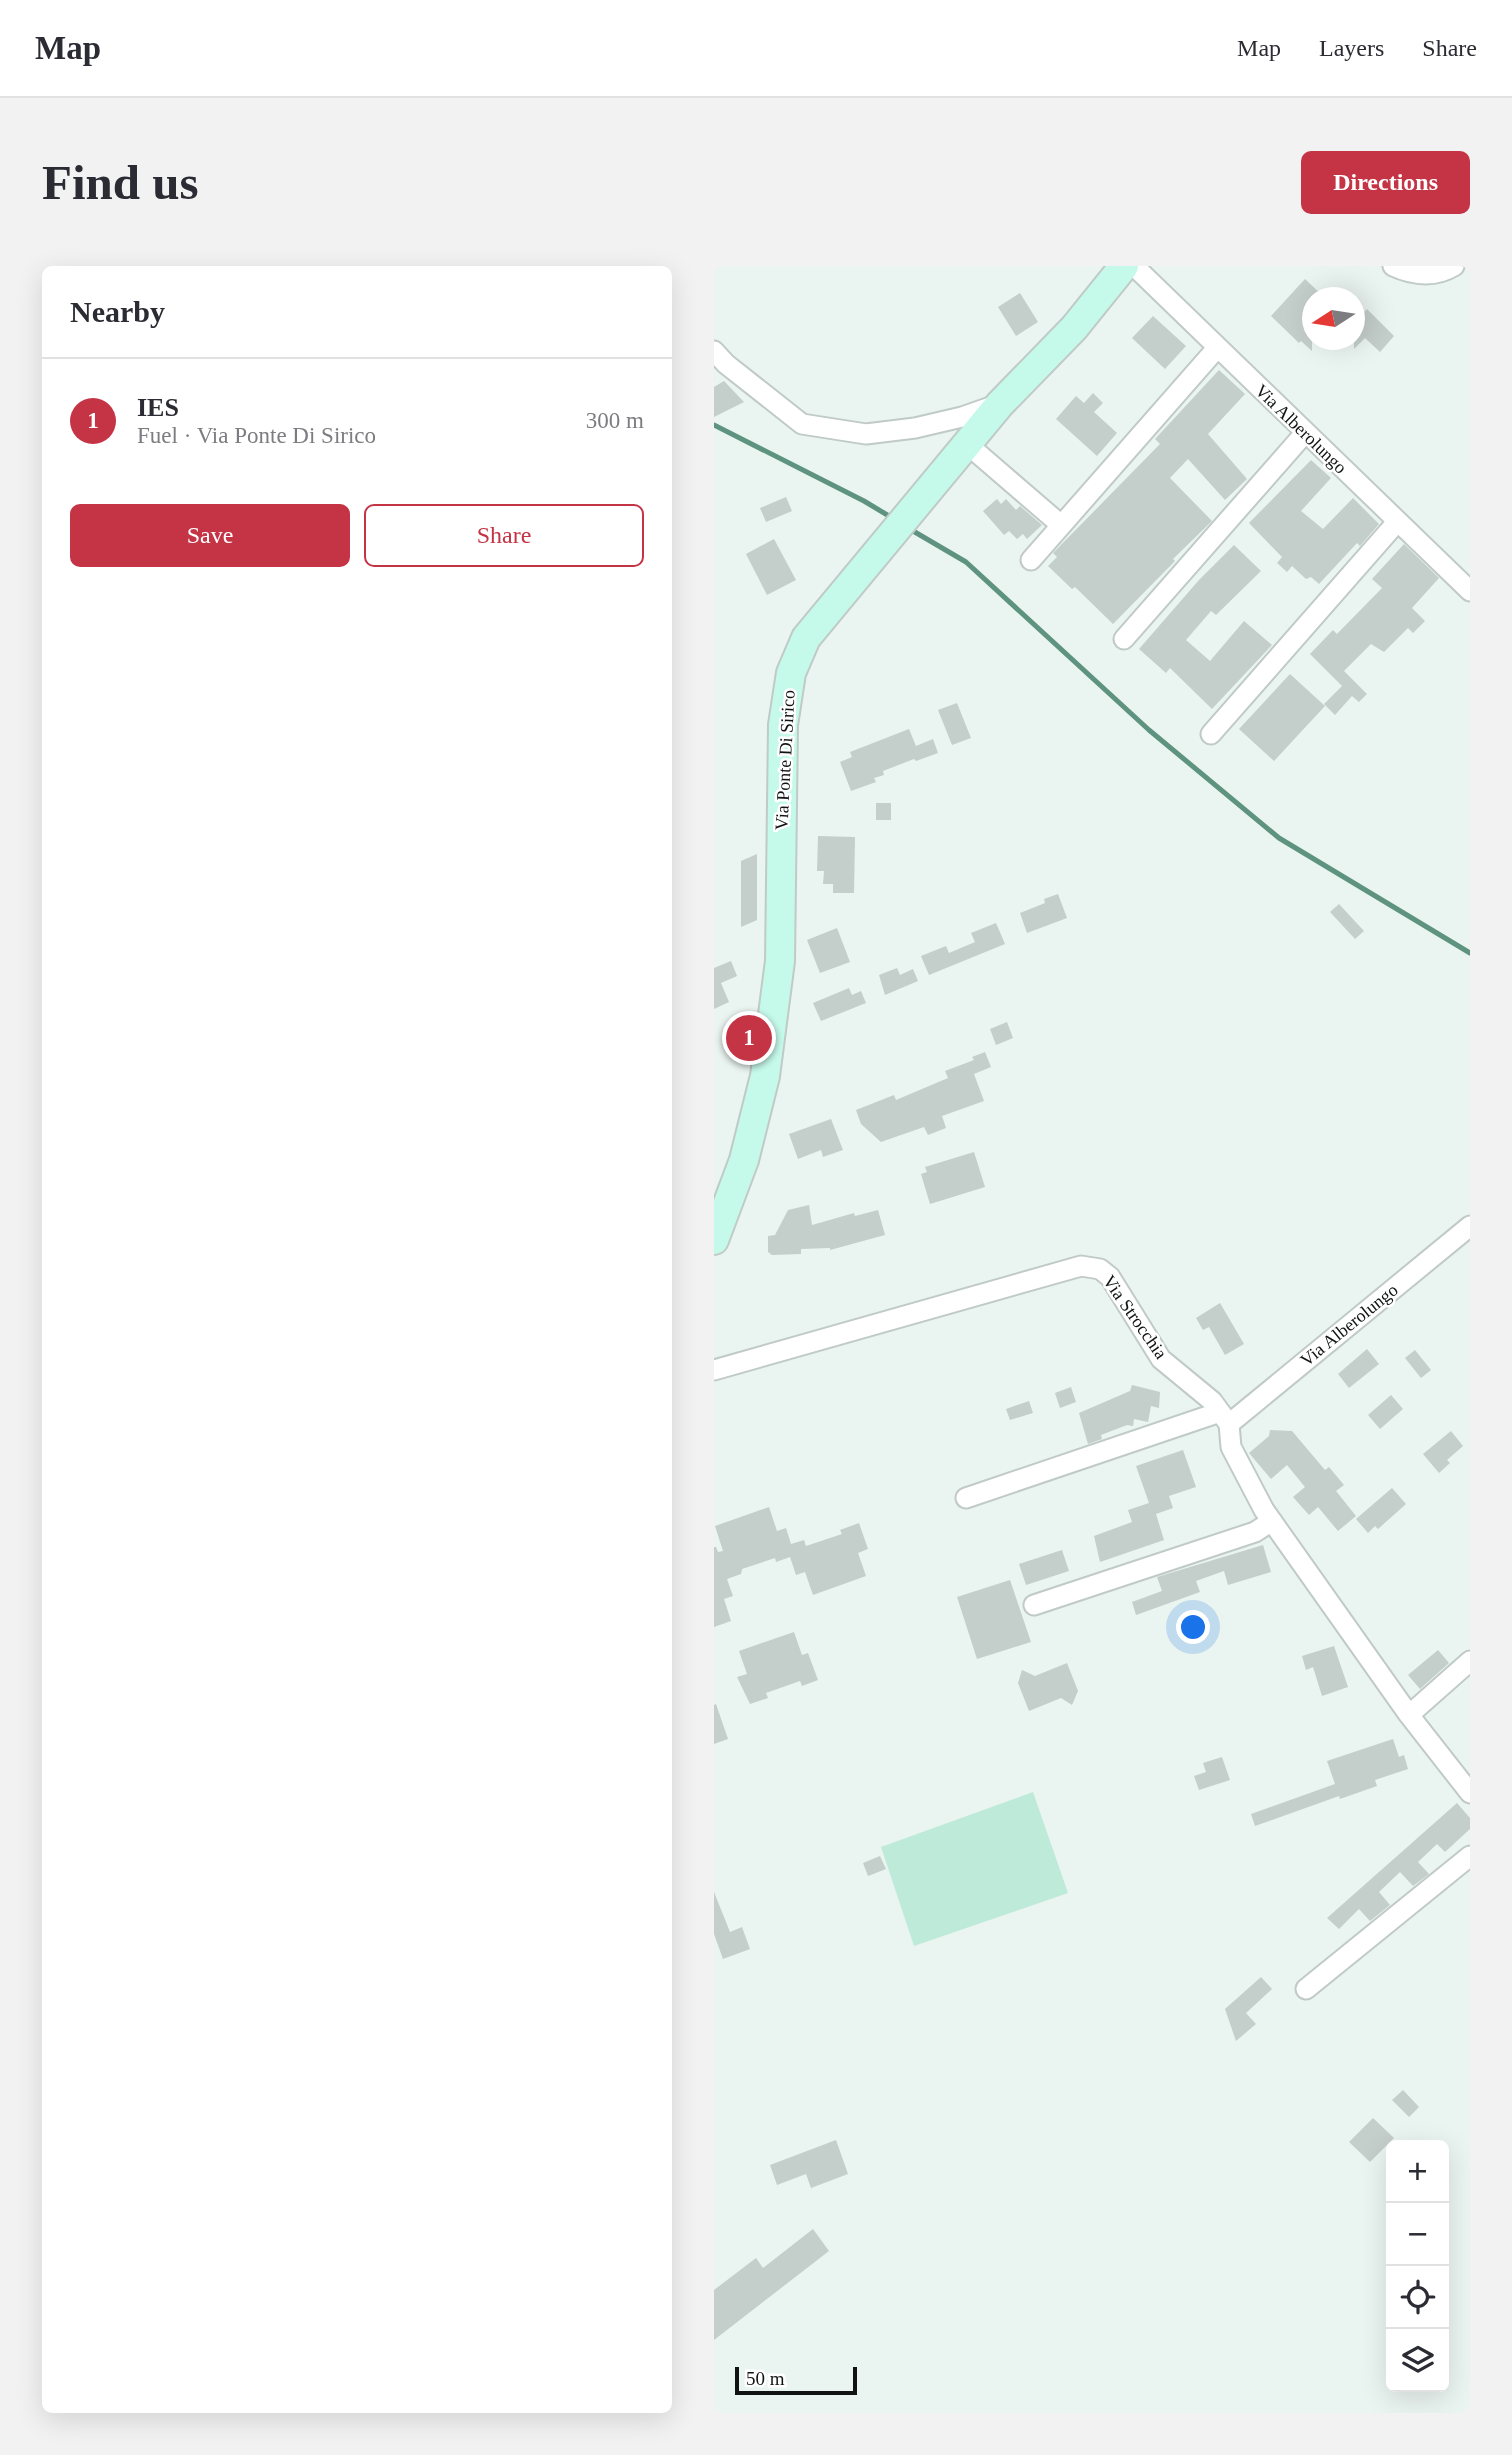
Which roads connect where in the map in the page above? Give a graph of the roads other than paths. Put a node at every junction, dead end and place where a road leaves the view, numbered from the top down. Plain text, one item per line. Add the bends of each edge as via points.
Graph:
1 (1124, 266) edge
2 (1134, 266) edge
3 (1393, 266) edge
4 (1454, 266) edge
5 (1217, 348) junction
6 (714, 351) edge
7 (1000, 404) junction
8 (1305, 433) junction
9 (967, 444) junction
10 (1397, 522) junction
11 (1061, 525) junction
12 (1031, 560) dead end
13 (1470, 591) edge
14 (1124, 639) dead end
15 (1211, 734) dead end
16 (1470, 1226) edge
17 (714, 1240) edge
18 (714, 1370) edge
19 (1224, 1418) junction
20 (966, 1498) dead end
21 (1272, 1521) junction
22 (1034, 1605) dead end
23 (1470, 1661) edge
24 (1409, 1714) junction
25 (1470, 1793) edge
26 (1470, 1856) edge
27 (1306, 1989) dead end

1 - 7 street, Via Ponte Di Sirico via 1074,328
2 - 5 street, Via Alberolungo
3 - 4 street via 1425,275
5 - 8 street, Via Alberolungo
5 - 11 street
6 - 7 street via 802,424 866,434 915,428
7 - 9 street, Via Ponte Di Sirico
8 - 10 street, Via Alberolungo
8 - 14 street
9 - 11 street
9 - 17 street, Via Ponte Di Sirico via 806,638 791,673 783,725 780,961 765,1076 744,1160
10 - 13 street, Via Alberolungo
10 - 15 street
11 - 12 street
16 - 19 street, Via Alberolungo
18 - 19 street, Via Strocchia via 1088,1266 1110,1276 1161,1359 1212,1401
19 - 20 street
19 - 21 street via 1231,1447
21 - 22 street via 1255,1532
21 - 24 street
23 - 24 street
24 - 25 street
26 - 27 street

